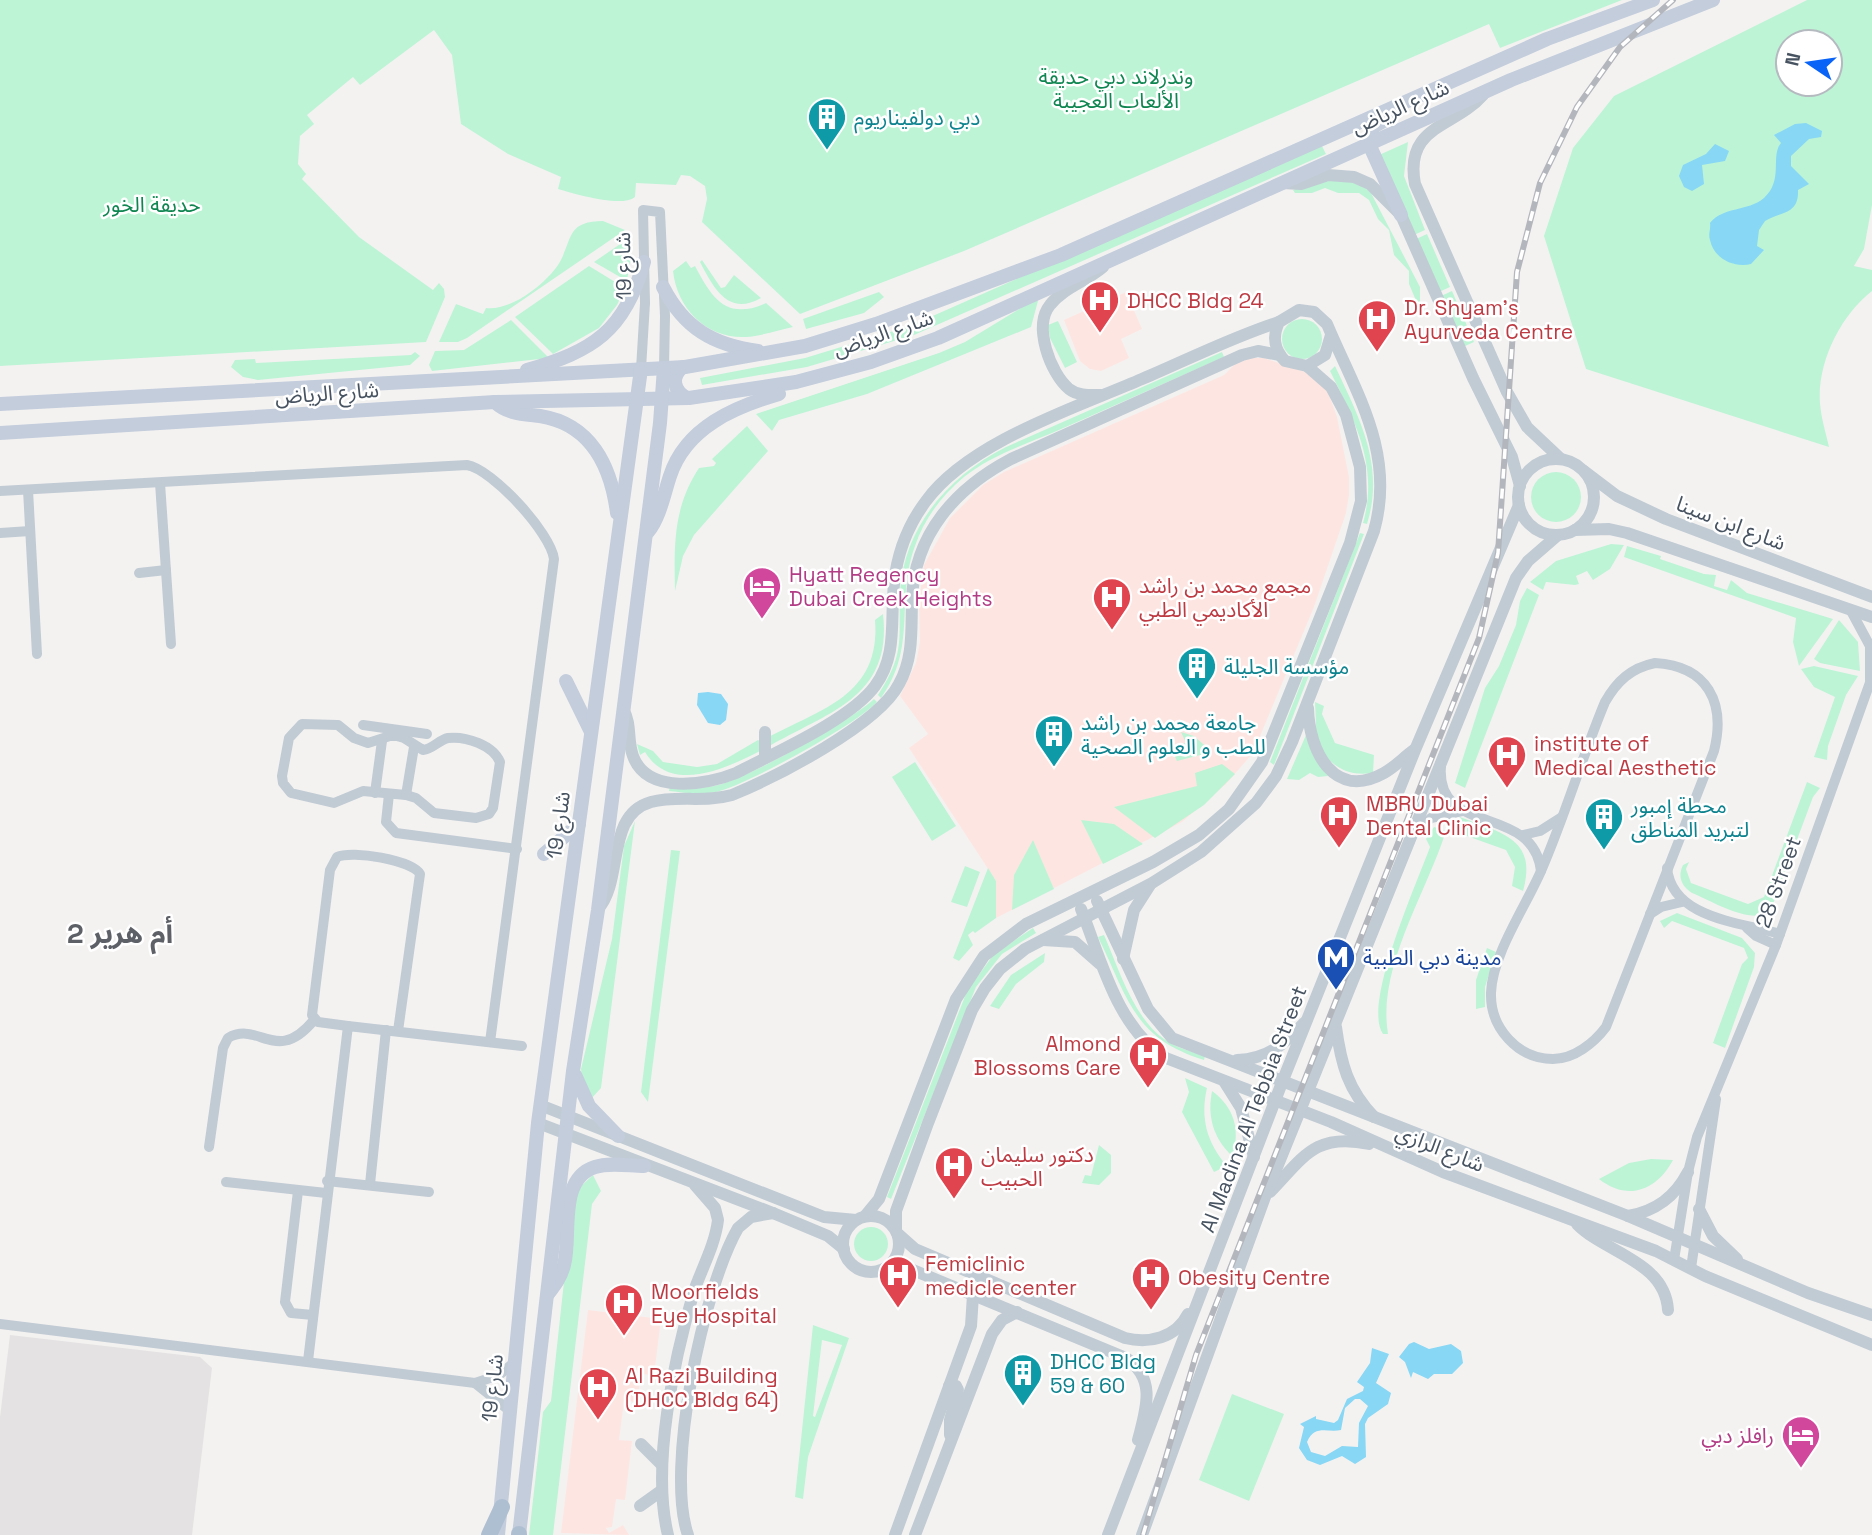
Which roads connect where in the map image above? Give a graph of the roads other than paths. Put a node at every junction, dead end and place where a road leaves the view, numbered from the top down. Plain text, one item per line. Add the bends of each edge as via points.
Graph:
1 (1653, 0) edge
2 (1713, 0) edge
3 (1463, 76) junction
4 (1486, 91) junction
5 (1369, 144) junction
6 (1282, 183) junction
7 (1401, 215) junction
8 (1114, 256) junction
9 (644, 262) junction
10 (663, 287) junction
11 (1279, 322) junction
12 (1331, 335) junction
13 (770, 353) junction
14 (1280, 355) junction
15 (1307, 366) junction
16 (683, 367) junction
17 (664, 368) junction
18 (641, 369) junction
19 (502, 377) junction
20 (796, 382) junction
21 (1105, 395) junction
22 (637, 398) junction
23 (662, 398) junction
24 (687, 398) junction
25 (495, 402) junction
26 (0, 404) edge
27 (635, 417) junction
28 (660, 423) junction
29 (0, 433) edge
30 (1561, 459) junction
31 (1584, 471) junction
32 (160, 483) junction
33 (1520, 486) junction
34 (28, 490) junction
35 (0, 491) edge
36 (1519, 505) junction
37 (1575, 530) junction
38 (30, 531) junction
39 (619, 531) junction
40 (0, 533) edge
41 (643, 534) junction
42 (1558, 535) junction
43 (166, 570) junction
44 (139, 573) dead end
45 (1872, 597) edge
46 (1833, 602) junction
47 (1848, 607) junction
48 (1872, 610) edge
49 (1872, 617) edge
50 (172, 644) dead end
51 (37, 654) dead end
52 (1871, 679) edge
53 (566, 681) dead end
54 (1308, 703) junction
55 (623, 709) junction
56 (363, 725) dead end
57 (591, 732) junction
58 (765, 732) dead end
59 (398, 733) junction
60 (427, 734) dead end
61 (382, 741) junction
62 (414, 747) junction
63 (1415, 750) junction
64 (765, 758) junction
65 (1441, 764) junction
66 (1258, 769) junction
67 (375, 793) junction
68 (388, 794) junction
69 (406, 795) junction
70 (1251, 808) junction
71 (1462, 811) junction
72 (1562, 817) junction
73 (579, 824) junction
74 (1414, 833) junction
75 (1523, 835) junction
76 (517, 849) junction
77 (544, 854) dead end
78 (1667, 868) junction
79 (1541, 872) junction
80 (1152, 883) junction
81 (1093, 891) junction
82 (1078, 899) junction
83 (1682, 902) junction
84 (598, 909) junction
85 (1100, 909) junction
86 (1650, 915) junction
87 (1084, 916) junction
88 (1747, 928) junction
89 (1780, 934) junction
90 (1039, 941) junction
91 (1776, 945) junction
92 (1123, 959) junction
93 (1107, 972) junction
94 (1309, 1018) junction
95 (314, 1020) junction
96 (1335, 1025) junction
97 (348, 1026) junction
98 (386, 1030) junction
99 (398, 1031) junction
100 (490, 1042) junction
101 (522, 1046) dead end
102 (1230, 1061) junction
103 (573, 1071) junction
104 (1224, 1080) junction
105 (1283, 1080) junction
106 (1307, 1091) junction
107 (1716, 1095) junction
108 (1275, 1100) junction
109 (540, 1105) junction
110 (1300, 1110) junction
111 (568, 1116) junction
112 (1377, 1120) junction
113 (538, 1123) junction
114 (566, 1134) junction
115 (618, 1136) junction
116 (209, 1147) dead end
117 (1390, 1149) junction
118 (1254, 1159) junction
119 (644, 1166) junction
120 (1688, 1172) junction
121 (327, 1181) junction
122 (226, 1182) dead end
123 (369, 1184) junction
124 (695, 1185) junction
125 (298, 1191) junction
126 (429, 1192) dead end
127 (326, 1194) junction
128 (1265, 1197) junction
129 (1699, 1209) junction
130 (773, 1213) junction
131 (1628, 1216) junction
132 (861, 1218) junction
133 (1572, 1219) junction
134 (896, 1231) junction
135 (1677, 1238) junction
136 (1694, 1246) junction
137 (844, 1249) junction
138 (1674, 1260) junction
139 (887, 1267) junction
140 (1690, 1268) junction
141 (1755, 1270) junction
142 (547, 1295) junction
143 (973, 1295) junction
144 (1200, 1297) junction
145 (1668, 1310) dead end
146 (1017, 1312) junction
147 (313, 1315) junction
148 (1872, 1315) edge
149 (0, 1324) edge
150 (681, 1341) junction
151 (1872, 1345) edge
152 (308, 1362) junction
153 (515, 1362) junction
154 (475, 1383) junction
155 (949, 1386) junction
156 (510, 1411) junction
157 (688, 1411) junction
158 (952, 1438) junction
159 (641, 1444) dead end
160 (662, 1465) junction
161 (1133, 1471) junction
162 (661, 1491) junction
163 (640, 1506) dead end
164 (502, 1507) junction
165 (489, 1535) edge
166 (498, 1535) edge
167 (519, 1535) edge
168 (668, 1535) edge
169 (688, 1535) edge
170 (895, 1535) edge
171 (915, 1535) edge
172 (1108, 1535) edge
173 (1142, 1535) edge

1 - 3 main road, شارع الرياض via 1555,35
2 - 4 main road, شارع الرياض
3 - 5 main road via 1377,124
3 - 13 main road, شارع الرياض via 1061,255 876,324
4 - 5 main road, شارع الرياض
4 - 30 street via 1421,142 1414,158 1415,184 1507,393 1527,426
5 - 6 main road, شارع الرياض
5 - 7 main road
6 - 7 street via 1301,184 1328,175 1354,177 1370,184
6 - 8 main road, شارع الرياض
7 - 33 street via 1512,457
8 - 20 main road, شارع الرياض via 937,338
8 - 21 street via 1052,302 1042,326 1043,339 1067,387 1079,394
9 - 10 street, شارع 19 via 643,210 656,210 660,212
9 - 18 street, شارع 19
9 - 19 main road via 624,313 595,343 571,356
10 - 13 main road via 683,319 704,336 731,347
10 - 17 street, شارع 19
11 - 12 street via 1291,312 1307,310 1324,319
11 - 14 street via 1274,339
11 - 21 street
12 - 15 street via 1325,355
12 - 54 street via 1373,431 1382,478 1374,531
13 - 16 main road, شارع الرياض
14 - 15 street via 1292,364
14 - 84 street via 1248,352 975,479 942,513 925,544 914,587 906,669 883,706 855,729 732,795 641,806 625,823 607,896
15 - 66 street via 1331,387 1346,415 1360,467 1361,501 1350,543
16 - 17 main road, شارع الرياض
16 - 24 main road via 675,383
17 - 18 main road, شارع الرياض
17 - 23 main road, شارع 19
18 - 19 main road, شارع الرياض
18 - 22 main road, شارع 19
19 - 26 main road, شارع الرياض
20 - 24 main road, شارع الرياض
20 - 41 main road via 784,392 727,412 699,433 679,458 652,526
21 - 64 street via 993,446 940,484 914,519 899,557 892,646 882,675 860,702
22 - 23 main road, شارع الرياض
22 - 25 main road, شارع الرياض
22 - 27 main road, شارع 19
23 - 24 main road, شارع الرياض
23 - 28 main road, شارع 19
25 - 29 main road, شارع الرياض
25 - 39 main road via 510,412 562,422 593,444 613,486
27 - 28 main road via 642,410 652,411
27 - 39 main road, شارع 19
28 - 41 main road, شارع 19
30 - 31 street
30 - 33 street via 1540,462
31 - 37 street via 1594,492 1593,503
31 - 45 street, شارع ابن سينا via 1616,496 1666,519
32 - 34 street
32 - 43 street
32 - 76 street via 467,465 488,474 547,537 554,559
33 - 36 street
34 - 35 street
34 - 38 street
36 - 42 street via 1537,530
36 - 63 street, Al Madina Al Tebbia Street
37 - 42 street
37 - 46 street, شارع ابن سينا via 1627,533
38 - 40 street
38 - 51 street
39 - 57 main road, شارع 19
41 - 55 main road, شارع 19
42 - 65 street, Al Madina Al Tebbia Street via 1516,578
43 - 44 street
43 - 50 street
46 - 47 street, شارع ابن سينا
46 - 48 street
47 - 49 street, شارع ابن سينا
47 - 52 street via 1870,646
52 - 89 street, 28 Street
53 - 57 main road
54 - 63 street via 1316,754 1340,776 1373,778
54 - 70 street via 1284,761
55 - 64 street via 635,762 659,780 682,784 719,780
55 - 84 main road, شارع 19
56 - 59 street
57 - 73 main road, شارع 19
58 - 64 street
59 - 60 street
59 - 61 street
59 - 62 street
61 - 67 street
61 - 67 street via 363,743 335,724 302,724 289,738 282,776 291,793 329,803 358,792
62 - 69 street
62 - 69 street via 428,750 448,738 492,749 500,762 495,802 489,814 476,818 440,815
63 - 94 street, Al Madina Al Tebbia Street
65 - 71 street via 1442,786
65 - 74 street, Al Madina Al Tebbia Street
66 - 70 street via 1265,781
66 - 81 street via 1229,809 1199,835
67 - 68 street
68 - 69 street
68 - 76 street via 386,822 396,833
70 - 80 street via 1210,845
71 - 74 street via 1431,818
71 - 75 street
72 - 75 street
72 - 78 street via 1614,687 1643,666 1681,667 1710,691 1719,727
72 - 79 street
73 - 77 main road
73 - 109 main road, شارع 19
74 - 96 street, Al Madina Al Tebbia Street
75 - 79 street via 1534,848
76 - 100 street
78 - 83 street via 1670,885
78 - 86 street
79 - 86 street via 1497,965 1491,996 1500,1028 1517,1047 1534,1056 1572,1056 1597,1039 1613,1013
80 - 85 street
80 - 92 street via 1135,910
81 - 82 street
81 - 85 street, شارع الرازي
82 - 87 street, شارع الرازي
82 - 132 street via 1010,934 972,970 956,999 879,1199
83 - 86 street
83 - 88 street
84 - 103 main road, شارع 19
85 - 87 street
85 - 92 street, شارع الرازي
87 - 90 street
87 - 93 street, شارع الرازي
88 - 89 street
88 - 91 street
89 - 91 street, 28 Street
90 - 93 street via 1075,942
90 - 134 street via 1000,969 972,1010 898,1206
91 - 107 street, 28 Street
92 - 102 street, شارع الرازي via 1148,1009 1172,1038
93 - 104 street, شارع الرازي via 1132,1026 1147,1045 1166,1058
94 - 102 street via 1273,1052
94 - 105 street, Al Madina Al Tebbia Street
95 - 97 street
95 - 99 street via 330,870 337,857 352,853 408,864 420,874
95 - 116 street via 300,1037 289,1042 238,1035 228,1038
96 - 106 street, Al Madina Al Tebbia Street
96 - 112 street via 1345,1076 1353,1093
97 - 98 street
97 - 121 street
98 - 99 street
98 - 123 street
99 - 100 street
100 - 101 street
102 - 105 street, شارع الرازي
103 - 111 main road, شارع 19
103 - 115 main road via 589,1106
104 - 108 street, شارع الرازي
104 - 118 street via 1241,1108
105 - 106 street, شارع الرازي
105 - 108 street, Al Madina Al Tebbia Street
106 - 110 street, Al Madina Al Tebbia Street
106 - 112 street, شارع الرازي
107 - 120 street, 28 Street via 1697,1137
107 - 129 street, 28 Street
108 - 110 street, شارع الرازي
108 - 118 street, Al Madina Al Tebbia Street
109 - 111 street
109 - 113 main road, شارع 19
110 - 117 street, شارع الرازي
110 - 128 street, Al Madina Al Tebbia Street
111 - 114 main road, شارع 19
111 - 115 street
112 - 131 street, شارع الرازي
113 - 114 street
113 - 153 main road, شارع 19
114 - 119 street
114 - 142 main road, شارع 19
115 - 132 street via 824,1217
117 - 128 street via 1346,1141 1314,1148
117 - 133 street, شارع الرازي
118 - 144 street, Al Madina Al Tebbia Street
119 - 124 street
119 - 142 main road via 601,1165 578,1179 570,1195 564,1267
120 - 131 street via 1665,1201
120 - 135 street, 28 Street
121 - 123 street
121 - 127 street
122 - 125 street
123 - 126 street
124 - 130 street
124 - 150 street via 715,1208 718,1220
125 - 127 street
125 - 147 street via 285,1303 290,1313
127 - 147 street
128 - 173 street, Al Madina Al Tebbia Street
129 - 136 street, 28 Street
129 - 141 street via 1716,1240
130 - 137 street via 828,1236
130 - 157 street via 751,1217 730,1245 704,1321
131 - 135 street, شارع الرازي
132 - 134 street via 883,1218
132 - 137 street via 845,1232
133 - 138 street, شارع الرازي
133 - 145 street via 1590,1236 1642,1266 1665,1295
134 - 139 street via 898,1252
134 - 144 street via 915,1250 1137,1341 1157,1339 1176,1329
135 - 136 street, شارع الرازي
135 - 138 street, 28 Street
136 - 140 street, 28 Street
136 - 141 street, شارع الرازي
137 - 139 street via 848,1261 859,1269 872,1272
138 - 140 street, شارع الرازي
139 - 143 street via 908,1268
140 - 151 street, شارع الرازي
141 - 148 street, شارع الرازي
142 - 167 main road, شارع 19
143 - 146 street
143 - 155 street via 971,1326
144 - 161 street, Al Madina Al Tebbia Street
146 - 158 street via 1002,1320 992,1334
146 - 161 street via 1126,1358 1139,1369 1148,1401
147 - 152 street
149 - 152 street
150 - 157 street via 691,1348 683,1401
150 - 160 street
152 - 154 street
153 - 154 street via 499,1375
153 - 156 main road, شارع 19
154 - 156 street
155 - 158 street via 956,1385 958,1390 949,1424
155 - 170 street
156 - 164 main road, شارع 19
157 - 169 street via 680,1478
158 - 171 street
159 - 160 street
160 - 162 street
161 - 172 street, Al Madina Al Tebbia Street
162 - 163 street
162 - 168 street
164 - 165 main road
164 - 166 main road, شارع 19

